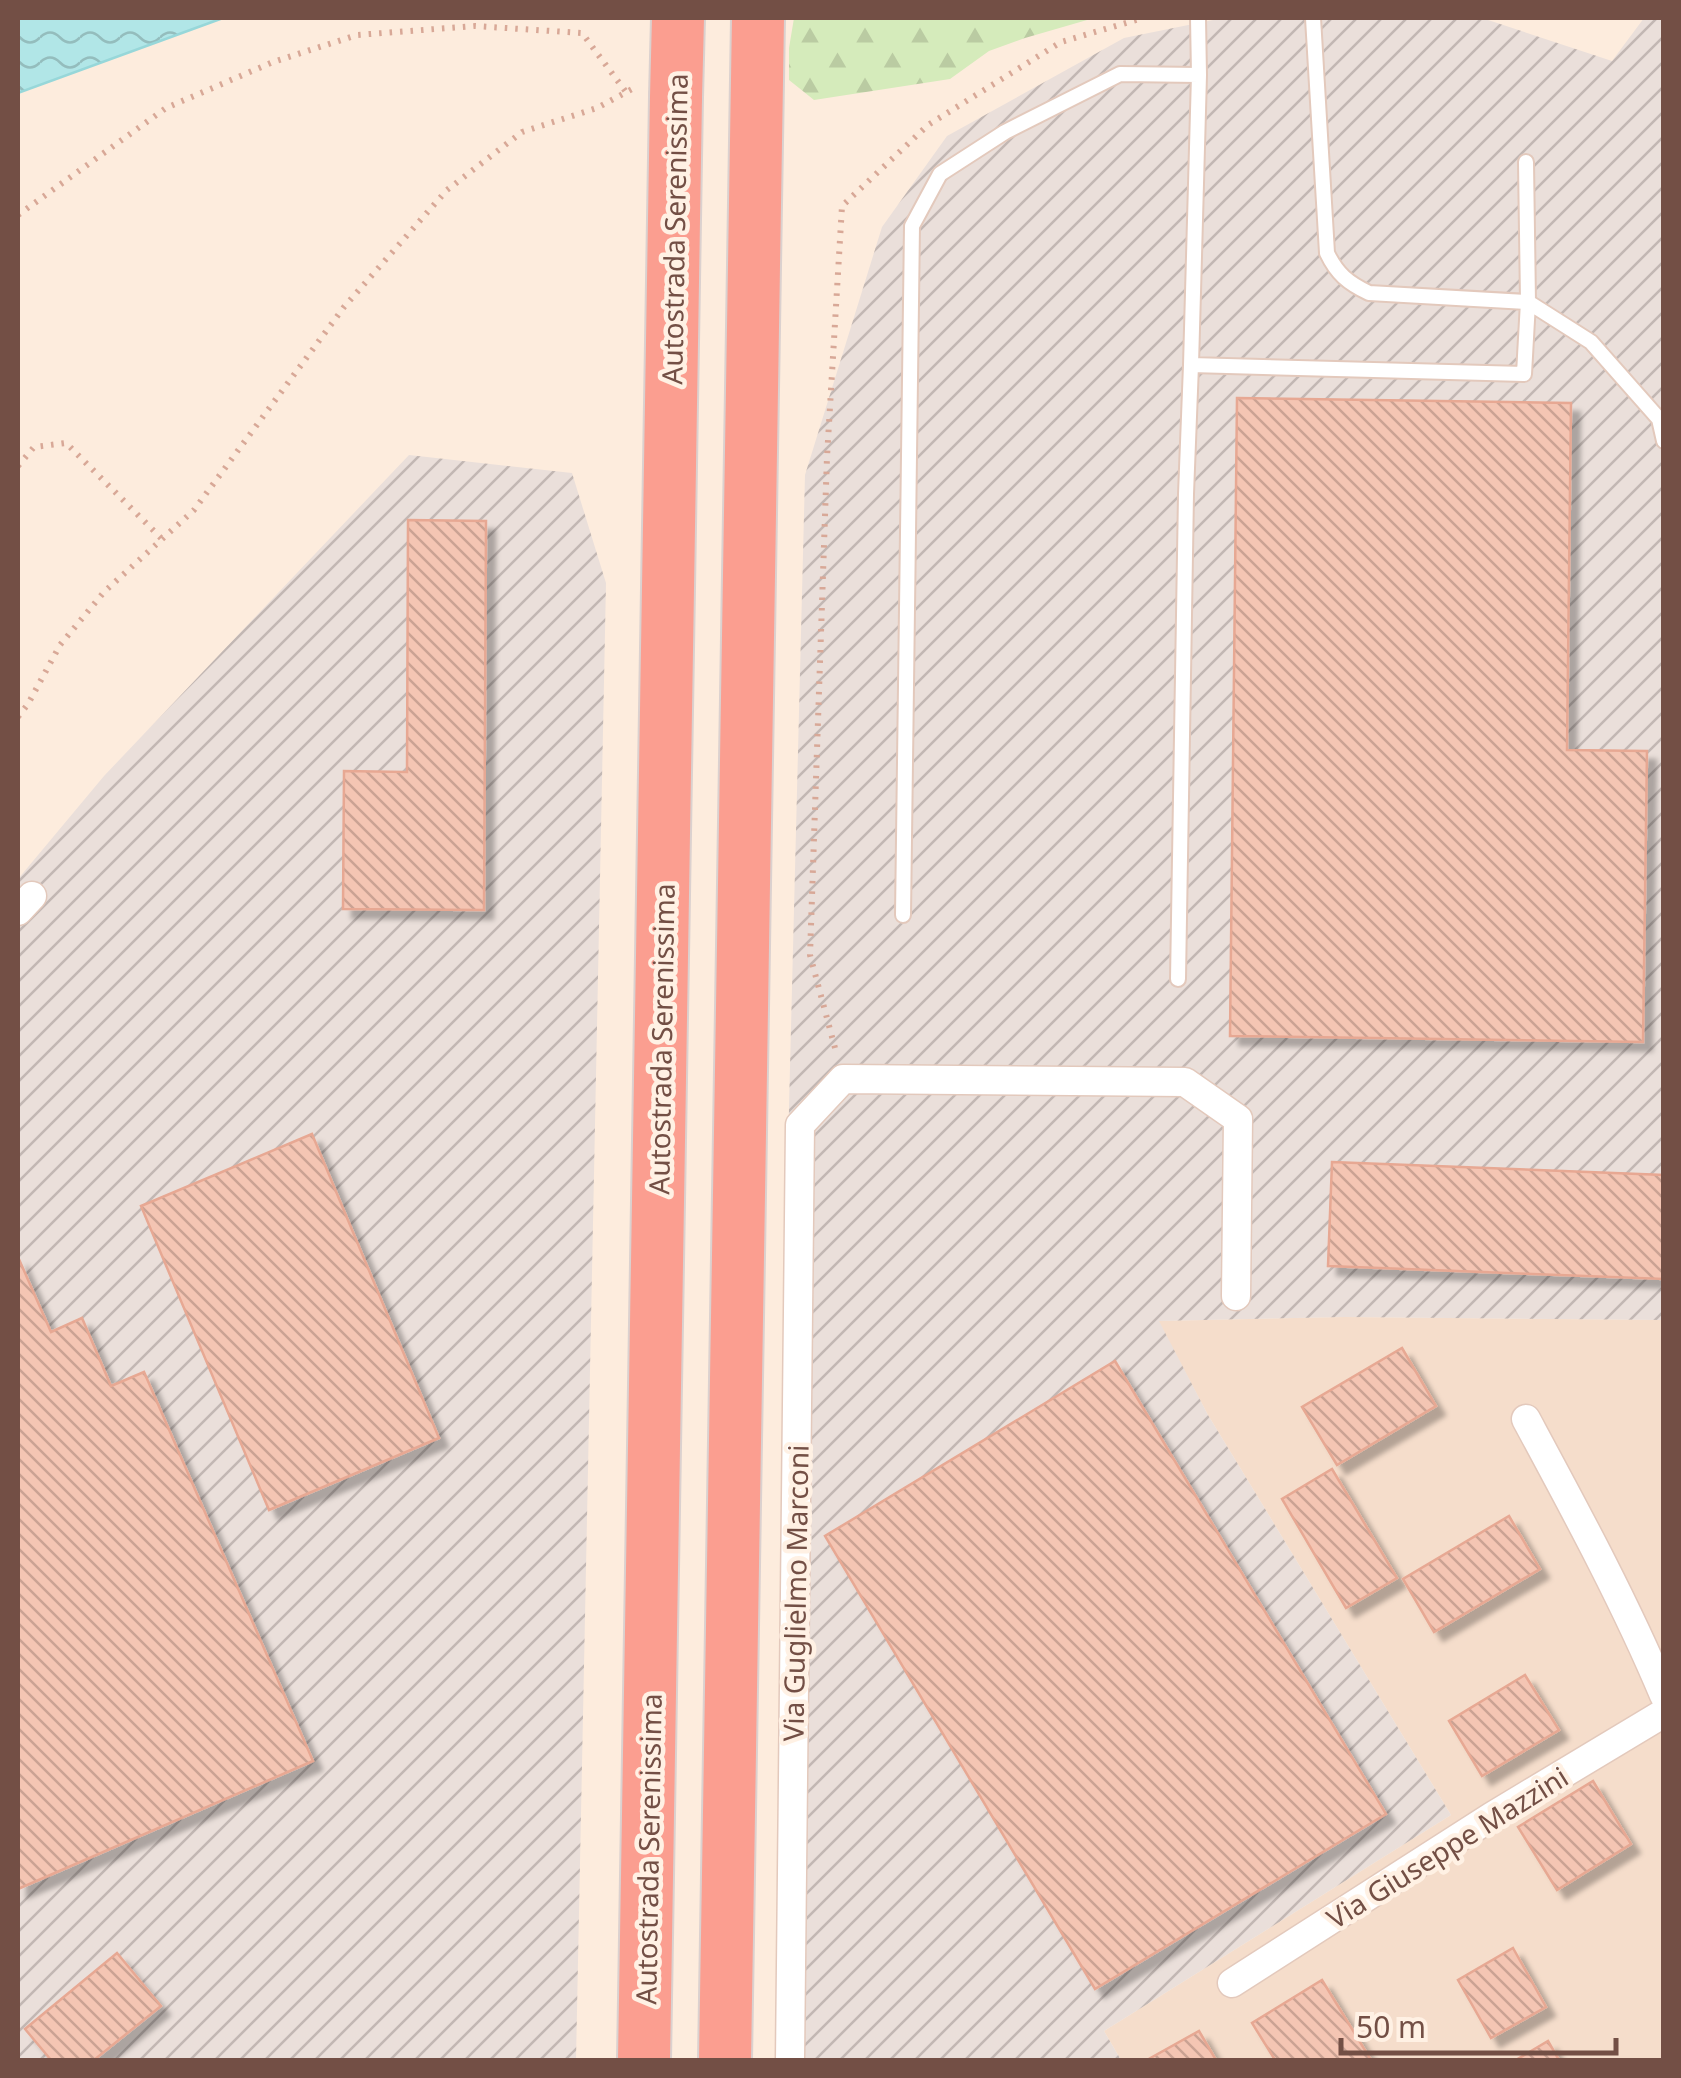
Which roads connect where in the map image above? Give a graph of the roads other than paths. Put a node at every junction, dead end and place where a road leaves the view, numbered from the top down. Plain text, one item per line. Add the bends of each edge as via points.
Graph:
1 (678, 18) edge
2 (1198, 18) edge
3 (1313, 18) edge
4 (757, 32) edge
5 (1199, 75) junction
6 (1526, 162) dead end
7 (1528, 302) junction
8 (1190, 365) junction
9 (1664, 441) edge
10 (904, 915) dead end
11 (1178, 978) dead end
12 (1236, 1296) dead end
13 (1526, 1419) dead end
14 (1664, 1695) edge
15 (1664, 1713) edge
16 (1232, 1984) dead end
17 (644, 2060) edge
18 (725, 2060) edge
19 (790, 2060) edge

1 - 17 highway, Autostrada Serenissima, bridge via 647,91
2 - 5 lane
3 - 7 lane via 1327,253 1336,271 1369,293
4 - 18 highway
5 - 8 lane
5 - 10 lane via 1120,74 1005,132 940,174 912,226
6 - 7 lane
7 - 8 lane via 1524,374
7 - 9 lane via 1591,342 1659,419
8 - 11 lane
12 - 19 street, Via Guglielmo Marconi via 1238,1119 1184,1082 843,1078 791,1127
13 - 14 street
15 - 16 street, Via Giuseppe Mazzini

